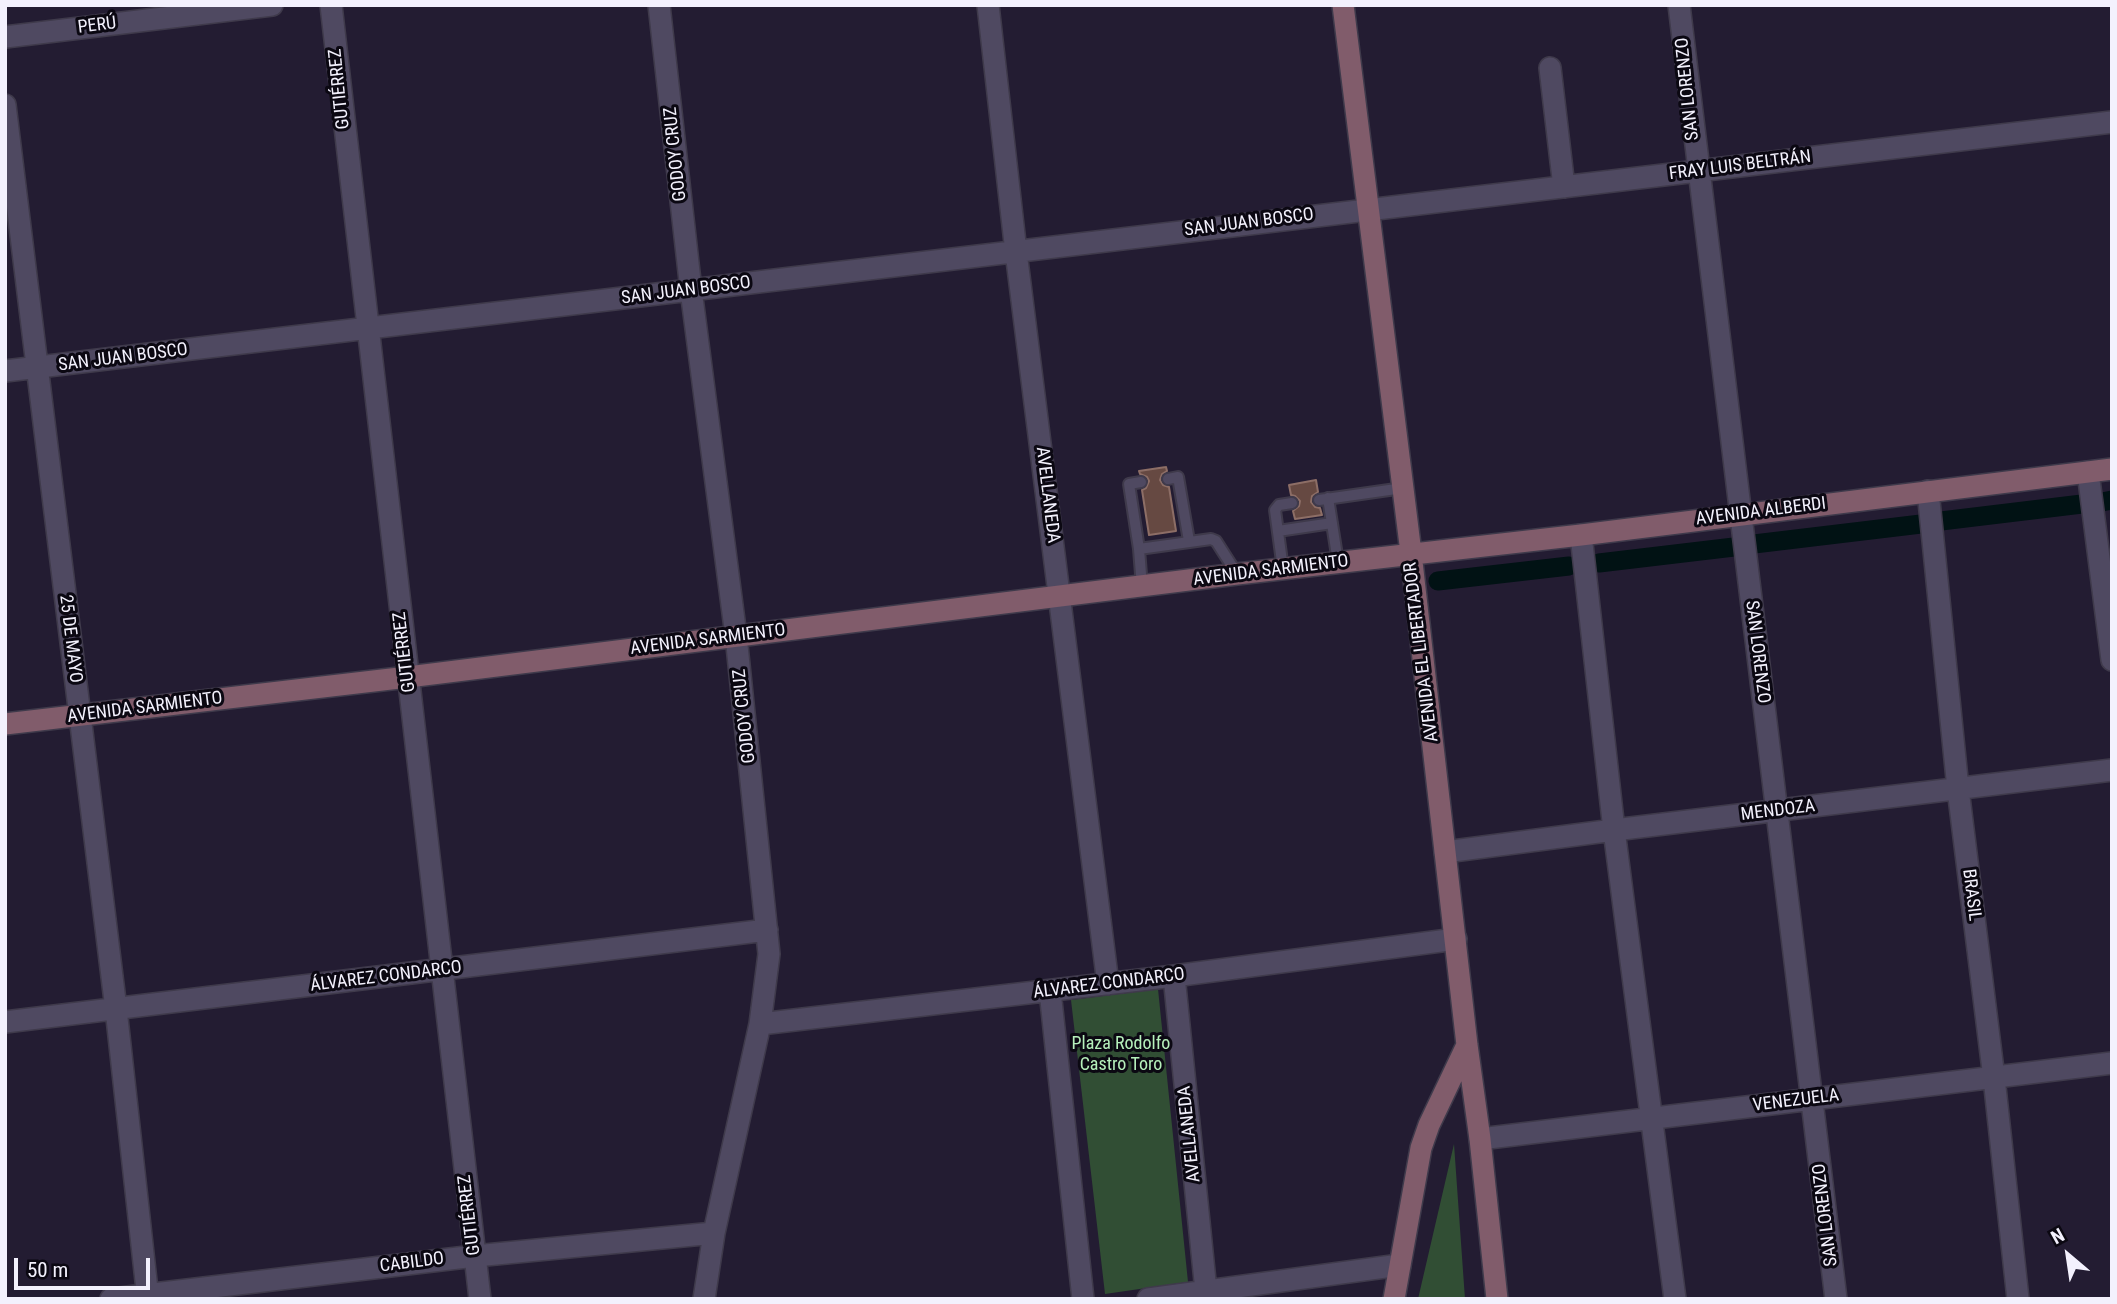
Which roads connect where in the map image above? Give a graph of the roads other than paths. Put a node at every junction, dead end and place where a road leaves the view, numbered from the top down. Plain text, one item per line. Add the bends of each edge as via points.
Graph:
1 (272, 5) edge
2 (331, 5) edge
3 (659, 5) edge
4 (988, 5) edge
5 (1343, 5) edge
6 (1679, 5) edge
7 (5, 37) edge
8 (1550, 68) dead end
9 (5, 105) edge
10 (2112, 122) edge
11 (1698, 171) junction
12 (1564, 187) junction
13 (1368, 209) junction
14 (1016, 252) junction
15 (691, 290) junction
16 (367, 329) junction
17 (36, 368) junction
18 (5, 371) edge
19 (2112, 469) edge
20 (2088, 472) junction
21 (1168, 479) dead end
22 (1141, 482) dead end
23 (1403, 488) junction
24 (1928, 491) junction
25 (1292, 503) dead end
26 (1740, 515) junction
27 (1332, 523) junction
28 (1278, 531) junction
29 (1581, 535) junction
30 (1189, 541) junction
31 (1139, 549) junction
32 (1411, 553) junction
33 (1338, 562) junction
34 (1283, 569) junction
35 (1237, 574) junction
36 (1142, 587) junction
37 (1060, 597) junction
38 (736, 636) junction
39 (2112, 660) edge
40 (408, 677) junction
41 (79, 715) junction
42 (5, 724) edge
43 (2112, 770) edge
44 (1958, 789) junction
45 (1777, 811) junction
46 (1614, 830) junction
47 (1445, 852) junction
48 (767, 930) junction
49 (1456, 939) junction
50 (443, 970) junction
51 (1174, 976) junction
52 (1108, 984) junction
53 (1050, 991) junction
54 (116, 1009) junction
55 (5, 1022) edge
56 (760, 1024) junction
57 (1467, 1045) junction
58 (2112, 1063) edge
59 (1994, 1078) junction
60 (1812, 1099) junction
61 (1653, 1118) junction
62 (1480, 1139) junction
63 (714, 1233) junction
64 (475, 1256) junction
65 (1400, 1265) junction
66 (1206, 1291) junction
67 (147, 1296) edge
68 (111, 1299) edge
69 (480, 1299) edge
70 (704, 1299) edge
71 (1083, 1299) edge
72 (1148, 1299) edge
73 (1394, 1299) edge
74 (1497, 1299) edge
75 (1675, 1299) edge
76 (1836, 1299) edge
77 (2018, 1299) edge

1 - 7 street, PERÚ
2 - 16 street, GUTIÉRREZ
3 - 15 street, GODOY CRUZ
4 - 14 street, AVELLANEDA
5 - 13 main road, AVENIDA EL LIBERTADOR
6 - 11 street, SAN LORENZO
8 - 12 street
9 - 17 street, 25 DE MAYO
10 - 11 street, FRAY LUIS BELTRÁN
11 - 12 street, FRAY LUIS BELTRÁN
11 - 26 street, SAN LORENZO
12 - 13 street, FRAY LUIS BELTRÁN
13 - 14 street, SAN JUAN BOSCO
13 - 23 main road, AVENIDA EL LIBERTADOR
14 - 15 street, SAN JUAN BOSCO
14 - 37 street, AVELLANEDA
15 - 16 street, SAN JUAN BOSCO
15 - 38 street, GODOY CRUZ
16 - 17 street, SAN JUAN BOSCO
16 - 40 street, GUTIÉRREZ
17 - 18 street, SAN JUAN BOSCO
17 - 41 street, 25 DE MAYO
19 - 20 main road, AVENIDA ALBERDI
20 - 24 main road, AVENIDA ALBERDI
20 - 39 street
21 - 30 lane via 1178,477 1179,516
22 - 31 lane via 1129,484 1141,522
23 - 27 lane via 1324,499
23 - 32 main road, AVENIDA EL LIBERTADOR
24 - 26 main road, AVENIDA ALBERDI
24 - 44 street, BRASIL
25 - 28 lane via 1276,507
26 - 29 main road, AVENIDA ALBERDI
26 - 45 street, SAN LORENZO
27 - 28 lane
27 - 33 lane
28 - 34 lane
29 - 32 main road, AVENIDA ALBERDI
29 - 46 street
30 - 31 lane
30 - 35 lane via 1216,541
31 - 36 lane
32 - 33 main road, AVENIDA SARMIENTO
32 - 47 main road, AVENIDA EL LIBERTADOR
33 - 34 main road, AVENIDA SARMIENTO
34 - 35 main road, AVENIDA SARMIENTO
35 - 36 main road, AVENIDA SARMIENTO
36 - 37 main road, AVENIDA SARMIENTO
37 - 38 main road, AVENIDA SARMIENTO
37 - 52 street, AVELLANEDA
38 - 40 main road, AVENIDA SARMIENTO
38 - 48 street, GODOY CRUZ
40 - 41 main road, AVENIDA SARMIENTO
40 - 50 street, GUTIÉRREZ
41 - 42 main road, AVENIDA SARMIENTO
41 - 54 street, 25 DE MAYO
43 - 44 street, MENDOZA
44 - 45 street, MENDOZA
44 - 59 street, BRASIL
45 - 46 street, MENDOZA
45 - 60 street, SAN LORENZO
46 - 47 street, MENDOZA
46 - 61 street
47 - 49 main road, AVENIDA EL LIBERTADOR
48 - 50 street, ÁLVAREZ CONDARCO
48 - 56 street, GODOY CRUZ via 769,954
49 - 51 street, ÁLVAREZ CONDARCO
49 - 57 main road, AVENIDA EL LIBERTADOR
50 - 54 street, ÁLVAREZ CONDARCO
50 - 64 street, GUTIÉRREZ
51 - 52 street, ÁLVAREZ CONDARCO
51 - 66 street, AVELLANEDA
52 - 53 street, ÁLVAREZ CONDARCO
53 - 56 street, ÁLVAREZ CONDARCO
53 - 71 street
54 - 55 street, ÁLVAREZ CONDARCO
54 - 67 street, 25 DE MAYO
56 - 63 street, GODOY CRUZ
57 - 62 main road, AVENIDA EL LIBERTADOR
57 - 65 main road via 1421,1148
58 - 59 street, VENEZUELA
59 - 60 street, VENEZUELA
59 - 77 street, BRASIL
60 - 61 street, VENEZUELA
60 - 76 street, SAN LORENZO
61 - 62 street, VENEZUELA
61 - 75 street
62 - 74 main road, AVENIDA EL LIBERTADOR
63 - 64 street, CABILDO
63 - 70 street, GODOY CRUZ
64 - 67 street, CABILDO
64 - 69 street, GUTIÉRREZ
65 - 66 street
65 - 73 main road
66 - 72 street
67 - 68 street, CABILDO

